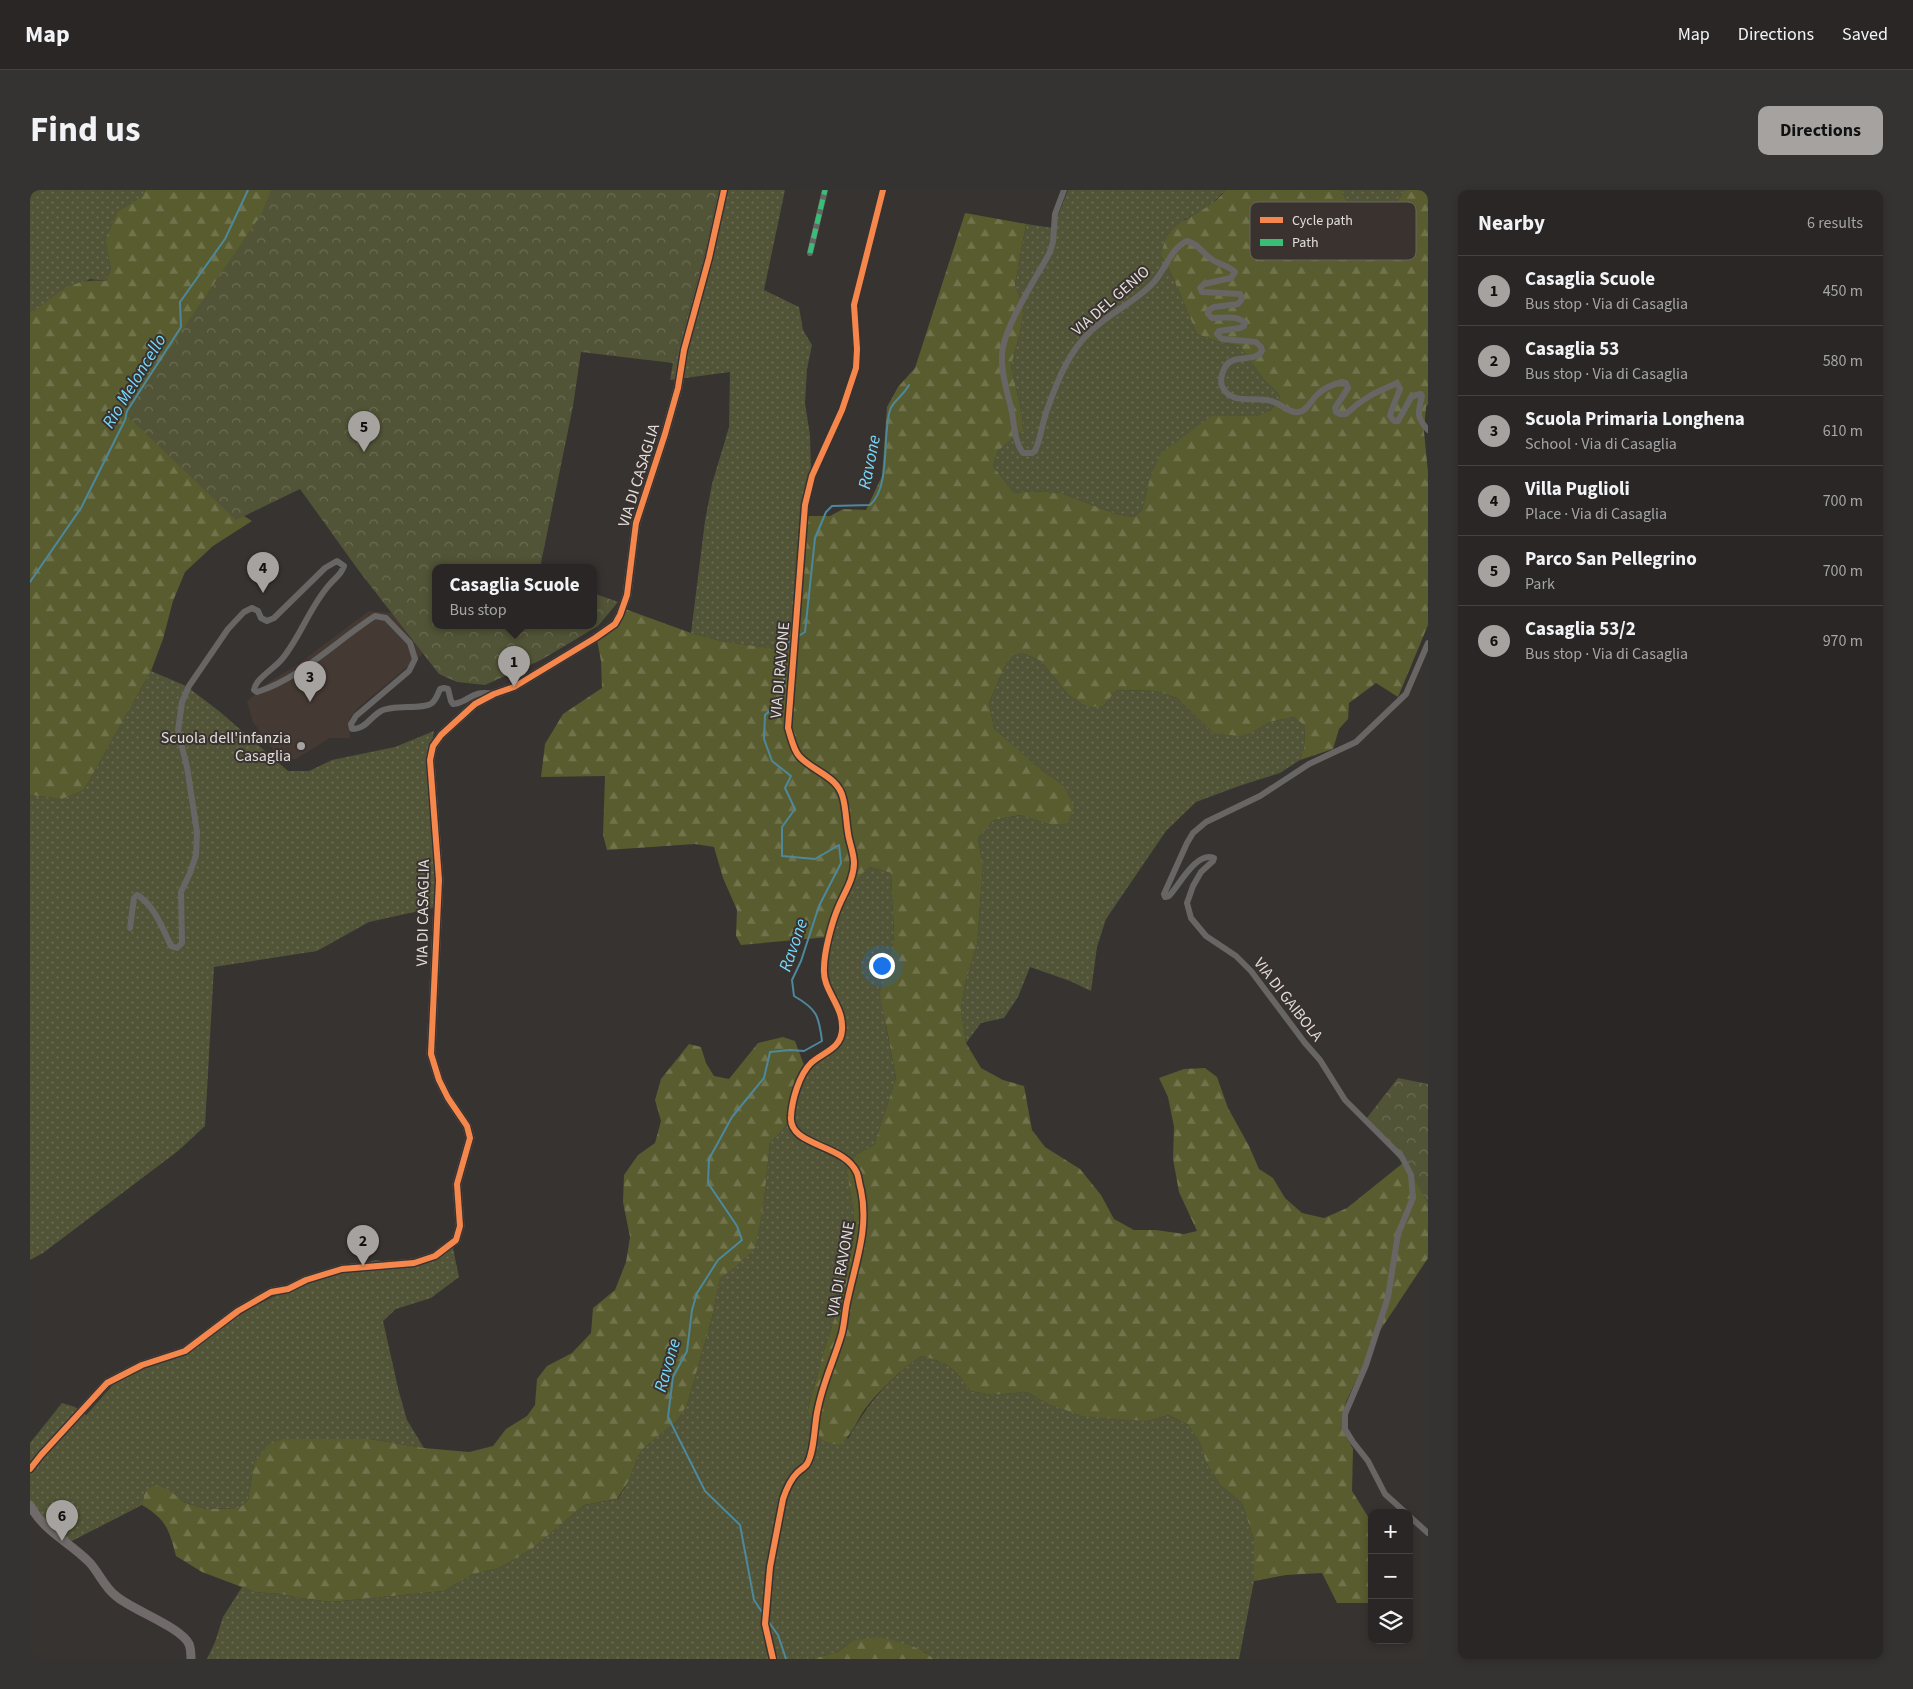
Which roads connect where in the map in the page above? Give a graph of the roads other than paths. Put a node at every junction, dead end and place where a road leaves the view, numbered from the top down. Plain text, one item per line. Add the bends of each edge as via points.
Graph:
1 (724, 190) edge
2 (825, 190) edge
3 (883, 190) edge
4 (1064, 190) edge
5 (810, 253) dead end
6 (1428, 430) edge
7 (1428, 643) edge
8 (494, 694) junction
9 (130, 928) dead end
10 (30, 1469) edge
11 (30, 1505) edge
12 (1402, 1509) edge
13 (1413, 1520) edge
14 (1428, 1533) edge
15 (191, 1659) edge
16 (773, 1659) edge

1 - 8 street, VIA DI CASAGLIA via 684,350 678,388 636,523 627,595 620,615 615,624 595,638 514,687
2 - 5 street
3 - 16 street, VIA DI RAVONE via 854,305 856,368 842,410 812,476 805,505 788,728 800,757 833,780 843,796 854,862 851,881 837,910 823,971 827,987 840,1009 842,1032 831,1051 809,1065 794,1100 790,1119 795,1132 809,1142 831,1149 850,1162 857,1172 864,1219 863,1236 842,1331 820,1399 810,1456 806,1465 795,1474 783,1499 770,1567 765,1624
4 - 6 street, VIA DEL GENIO via 1055,214 1050,252 1003,344 1003,371 1023,453 1035,450 1062,372 1079,344 1100,323 1147,290 1177,248 1187,241 1235,272 1231,278 1204,284 1200,288 1202,292 1232,292 1242,296 1238,304 1210,310 1208,314 1212,318 1236,318 1245,323 1240,328 1219,331 1218,337 1256,342 1261,347 1257,356 1237,358 1225,367 1221,383 1228,394 1238,398 1270,400 1298,413 1324,390 1346,382 1348,388 1335,408 1336,412 1346,414 1373,394 1397,383 1400,389 1390,416 1398,421 1412,396 1421,394 1418,411
7 - 12 street, VIA DI GAIBOLA via 1406,694 1356,742 1309,764 1260,796 1206,822 1193,834 1164,894 1169,896 1193,865 1204,858 1214,858 1192,886 1187,903 1191,918 1206,936 1252,971 1320,1060 1345,1100 1402,1157 1411,1175 1413,1198 1398,1234 1388,1297 1366,1365 1345,1414 1345,1429 1352,1442 1368,1462 1385,1494
8 - 9 street, VIA DI CASAGLIA via 483,692 453,704 448,689 444,688 428,705 383,710 358,729 352,729 356,716 409,671 415,659 410,643 386,618 375,616 309,664 274,685 257,692 254,690 282,659 314,606 342,573 342,563 337,561 325,568 274,618 267,621 252,608 244,612 228,629 189,686 182,702 178,731 196,821 196,855 181,892 182,943 177,948 172,946 157,918 143,898 137,896 134,898
8 - 10 street, VIA DI CASAGLIA via 475,704 441,735 433,746 430,760 439,880 432,1054 439,1080 467,1126 470,1138 457,1184 460,1226 456,1240 435,1256 414,1263 342,1269 271,1292 238,1311 185,1351 142,1365 107,1383
11 - 15 street via 38,1520 78,1552 115,1596 179,1633 189,1643
13 - 14 street

